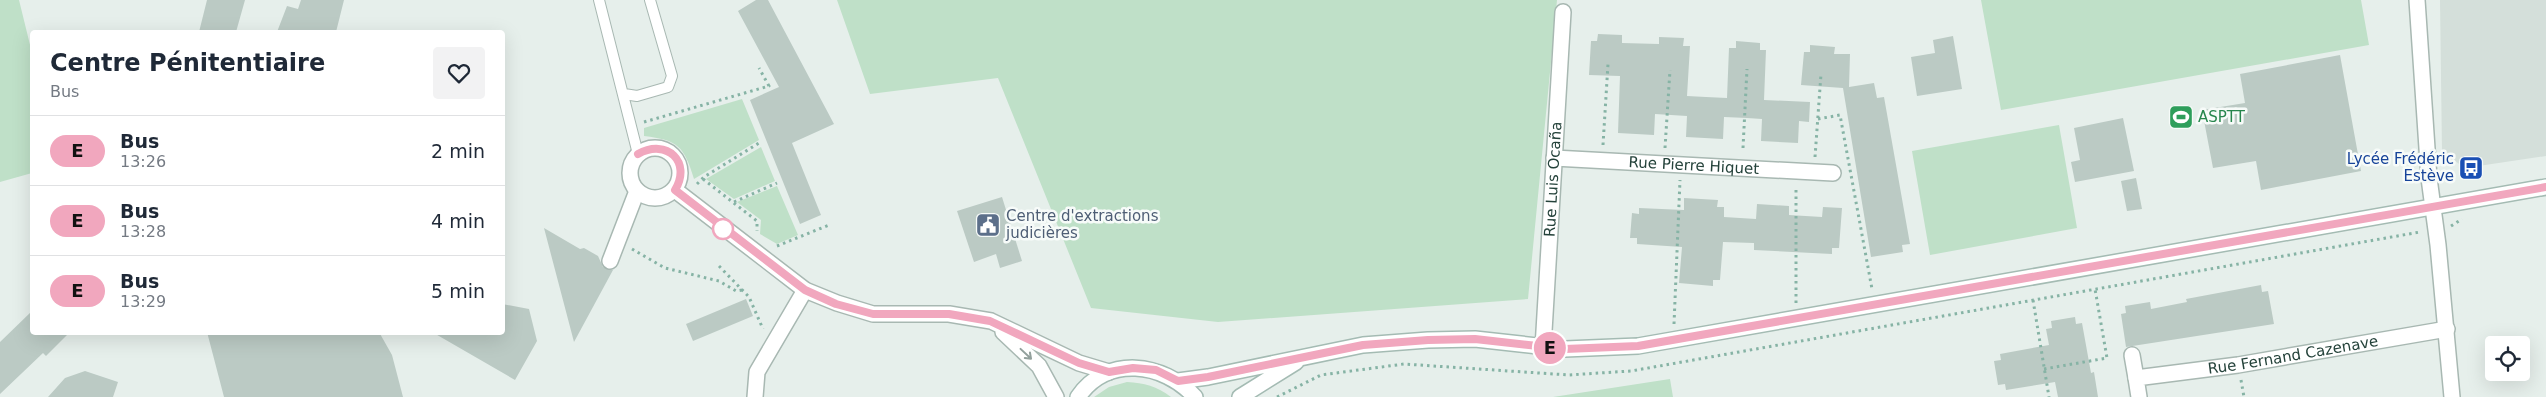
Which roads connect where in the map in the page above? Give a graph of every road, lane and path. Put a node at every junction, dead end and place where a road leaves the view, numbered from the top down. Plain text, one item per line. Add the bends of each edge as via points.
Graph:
1 (599, 0) edge
2 (650, 0) edge
3 (2417, 0) edge
4 (1563, 12) dead end
5 (1608, 64) dead end
6 (759, 68) dead end
7 (1747, 69) dead end
8 (1670, 70) dead end
9 (1821, 74) dead end
10 (624, 94) junction
11 (1818, 119) junction
12 (632, 126) junction
13 (759, 143) dead end
14 (1742, 148) dead end
15 (638, 154) junction
16 (1554, 158) junction
17 (1602, 160) junction
18 (1664, 164) junction
19 (1814, 172) junction
20 (1680, 173) dead end
21 (1833, 173) dead end
22 (703, 179) junction
23 (1796, 180) dead end
24 (777, 183) dead end
25 (697, 184) dead end
26 (2546, 187) edge
27 (675, 190) junction
28 (637, 191) junction
29 (733, 202) junction
30 (2432, 207) junction
31 (829, 225) dead end
32 (757, 236) dead end
33 (618, 240) junction
34 (770, 244) dead end
35 (610, 261) dead end
36 (719, 266) dead end
37 (2095, 289) dead end
38 (742, 290) junction
39 (805, 290) junction
40 (2033, 300) dead end
41 (1875, 304) junction
42 (1796, 318) junction
43 (990, 321) junction
44 (2447, 330) junction
45 (1673, 340) junction
46 (771, 348) junction
47 (1543, 348) junction
48 (2132, 355) dead end
49 (1304, 356) junction
50 (2044, 369) junction
51 (1109, 372) junction
52 (2136, 378) junction
53 (1178, 381) junction
54 (755, 397) edge
55 (1056, 397) edge
56 (1078, 397) edge
57 (1194, 397) edge
58 (1240, 397) edge
59 (2049, 397) edge
60 (2139, 397) edge
61 (2452, 397) edge

1 - 10 lane
2 - 10 lane via 672,76 668,87 637,96
3 - 30 street
4 - 16 street, Rue Luis Ocaña
5 - 17 path
6 - 12 path via 769,86
7 - 14 path
8 - 18 path
9 - 11 path
10 - 12 lane
11 - 19 path
11 - 41 path via 1840,115
12 - 15 lane
13 - 22 path
15 - 27 street via 654,148 663,149 677,158 681,175
15 - 28 street via 630,168
16 - 17 street, Rue Pierre Hiquet
16 - 47 street, Rue Luis Ocaña
17 - 18 street, Rue Pierre Hiquet
18 - 19 street, Rue Pierre Hiquet
19 - 21 street, Rue Pierre Hiquet
20 - 45 path
22 - 25 path
22 - 29 path
23 - 42 path
24 - 29 path
26 - 30 street
27 - 28 street via 668,196 652,199
27 - 39 street
28 - 33 street
29 - 32 path via 757,221
30 - 41 street
30 - 44 street
31 - 34 path via 778,246
33 - 35 street
33 - 38 path via 665,268 719,281 736,291
36 - 38 path
37 - 50 path via 2107,358
38 - 46 path via 749,298
39 - 43 street via 836,304 873,314 949,314
39 - 46 street
40 - 50 path
41 - 42 street
42 - 45 street
43 - 51 street via 1079,363
43 -> 55 street via 1040,366
44 - 52 street, Rue Fernand Cazenave via 2238,365
44 - 61 street
45 - 47 street via 1603,349
46 - 54 street via 757,372
47 - 49 street via 1475,339 1428,340 1363,345
48 - 52 street
49 - 53 street
49 - 58 street
50 - 59 path
51 - 53 street via 1133,368 1156,370
51 - 56 street via 1084,388
52 - 60 street
53 - 57 street

